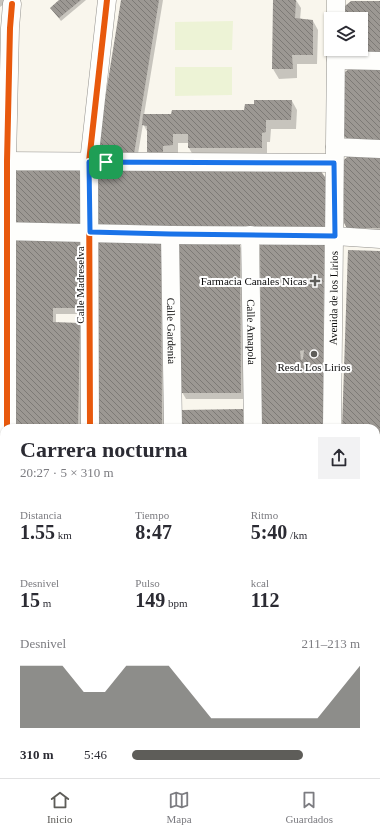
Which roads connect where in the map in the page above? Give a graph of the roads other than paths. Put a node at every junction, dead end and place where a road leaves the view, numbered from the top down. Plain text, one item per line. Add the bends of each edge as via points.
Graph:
1 (107, 0) edge
2 (336, 0) edge
3 (9, 6) edge
4 (336, 12) edge
5 (336, 56) edge
6 (349, 56) edge
7 (380, 61) edge
8 (380, 148) edge
9 (334, 155) junction
10 (4, 161) edge
11 (89, 162) junction
12 (4, 230) edge
13 (90, 232) junction
14 (170, 234) junction
15 (250, 235) junction
16 (335, 236) junction
17 (380, 239) edge
18 (7, 424) edge
19 (90, 424) edge
20 (172, 424) edge
21 (253, 424) edge
22 (332, 424) edge

1 - 11 street, Calle Madreselva
2 - 4 street
3 - 10 street
5 - 9 street, Avenida de los Lirios
6 - 7 street
8 - 9 street
9 - 11 street
9 - 16 street, Avenida de los Lirios
10 - 11 street
10 - 12 street
11 - 13 street, Calle Madreselva
12 - 13 street
12 - 18 street
13 - 14 street
13 - 19 street, Calle Madreselva
14 - 15 street
14 - 20 street, Calle Gardenia
15 - 16 street
15 - 21 street, Calle Amapola
16 - 17 street
16 - 22 street, Avenida de los Lirios

